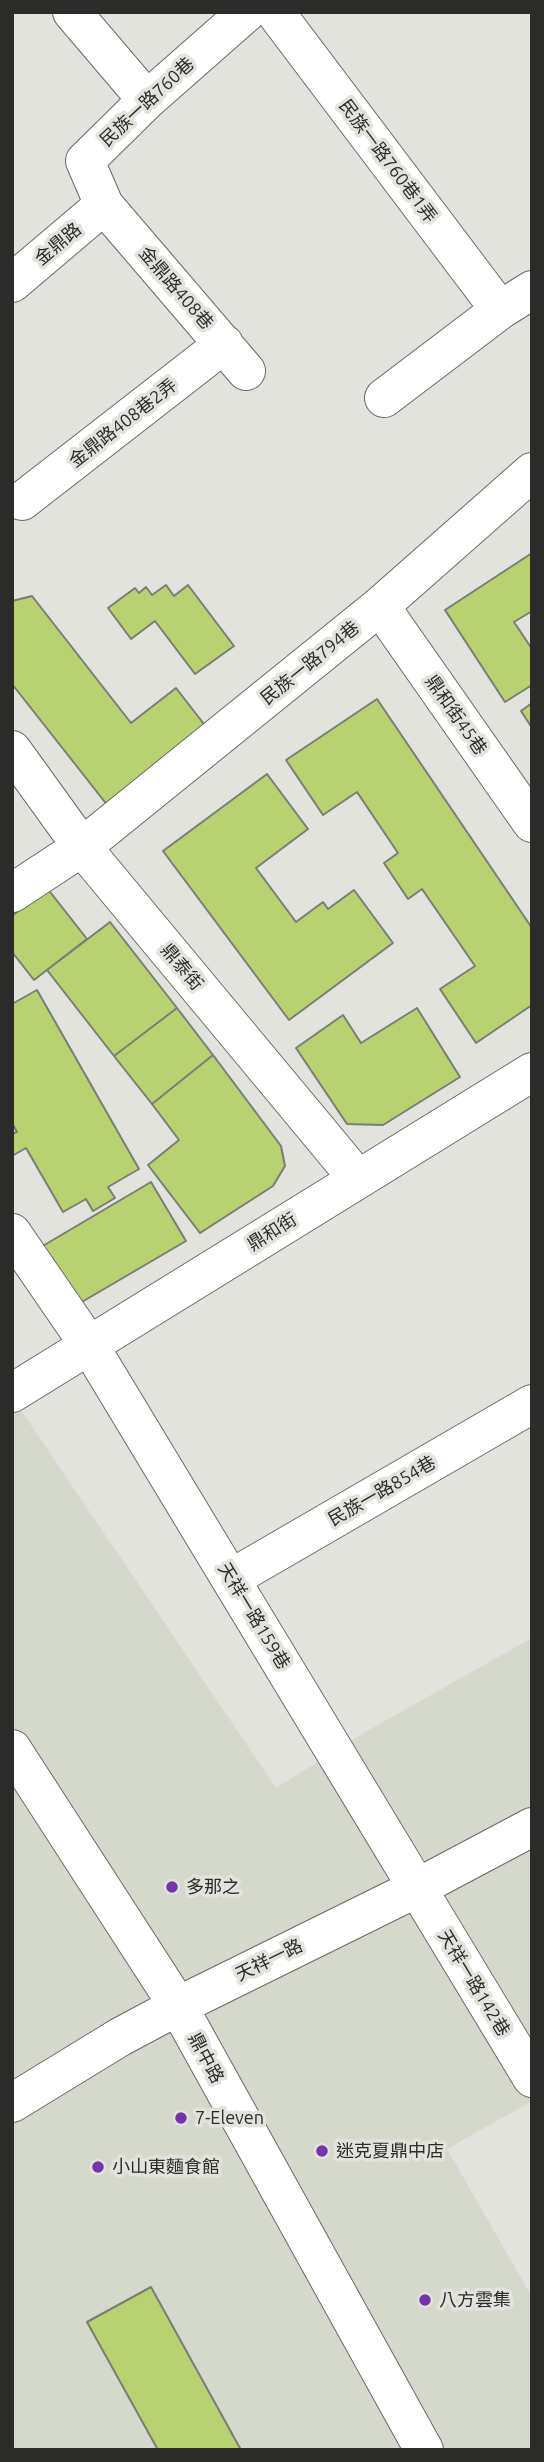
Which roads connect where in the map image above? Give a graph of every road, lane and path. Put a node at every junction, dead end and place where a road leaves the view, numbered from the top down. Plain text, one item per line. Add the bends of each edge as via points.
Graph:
1 (72, 12) edge
2 (247, 12) edge
3 (275, 12) edge
4 (147, 100) junction
5 (104, 205) junction
6 (12, 284) edge
7 (532, 290) edge
8 (500, 310) junction
9 (235, 357) joint
10 (384, 398) dead end
11 (532, 472) edge
12 (22, 502) dead end
13 (380, 606) junction
14 (12, 750) edge
15 (532, 824) edge
16 (82, 847) junction
17 (12, 893) edge
18 (532, 1072) edge
19 (358, 1179) junction
20 (12, 1233) edge
21 (89, 1345) junction
22 (12, 1393) edge
23 (532, 1404) edge
24 (232, 1578) junction
25 (12, 1749) edge
26 (532, 1827) edge
27 (417, 1888) junction
28 (178, 2006) junction
29 (532, 2078) edge
30 (12, 2103) edge
31 (424, 2450) edge

1 - 4 street
2 - 4 street, 民族一路760巷
3 - 8 street, 民族一路760巷1弄
4 - 5 street, 民族一路760巷 via 85,161
5 - 6 street, 金鼎路
5 - 9 street, 金鼎路408巷
7 - 8 street
8 - 10 street
9 - 12 street, 金鼎路408巷2弄
11 - 13 street, 民族一路794巷
13 - 15 street, 鼎和街45巷
13 - 16 street, 民族一路794巷
14 - 16 street, 鼎泰街
16 - 17 street, 民族一路794巷
16 - 19 street, 鼎泰街
18 - 19 street, 鼎和街
19 - 21 street, 鼎和街
20 - 21 street, 天祥一路159巷
21 - 22 street, 鼎和街
21 - 24 street, 天祥一路159巷
23 - 24 street, 民族一路854巷
24 - 27 street, 天祥一路159巷
25 - 28 street, 鼎中路
26 - 27 street, 天祥一路
27 - 28 street, 天祥一路
27 - 29 street, 天祥一路142巷
28 - 30 street, 天祥一路
28 - 31 street, 鼎中路

